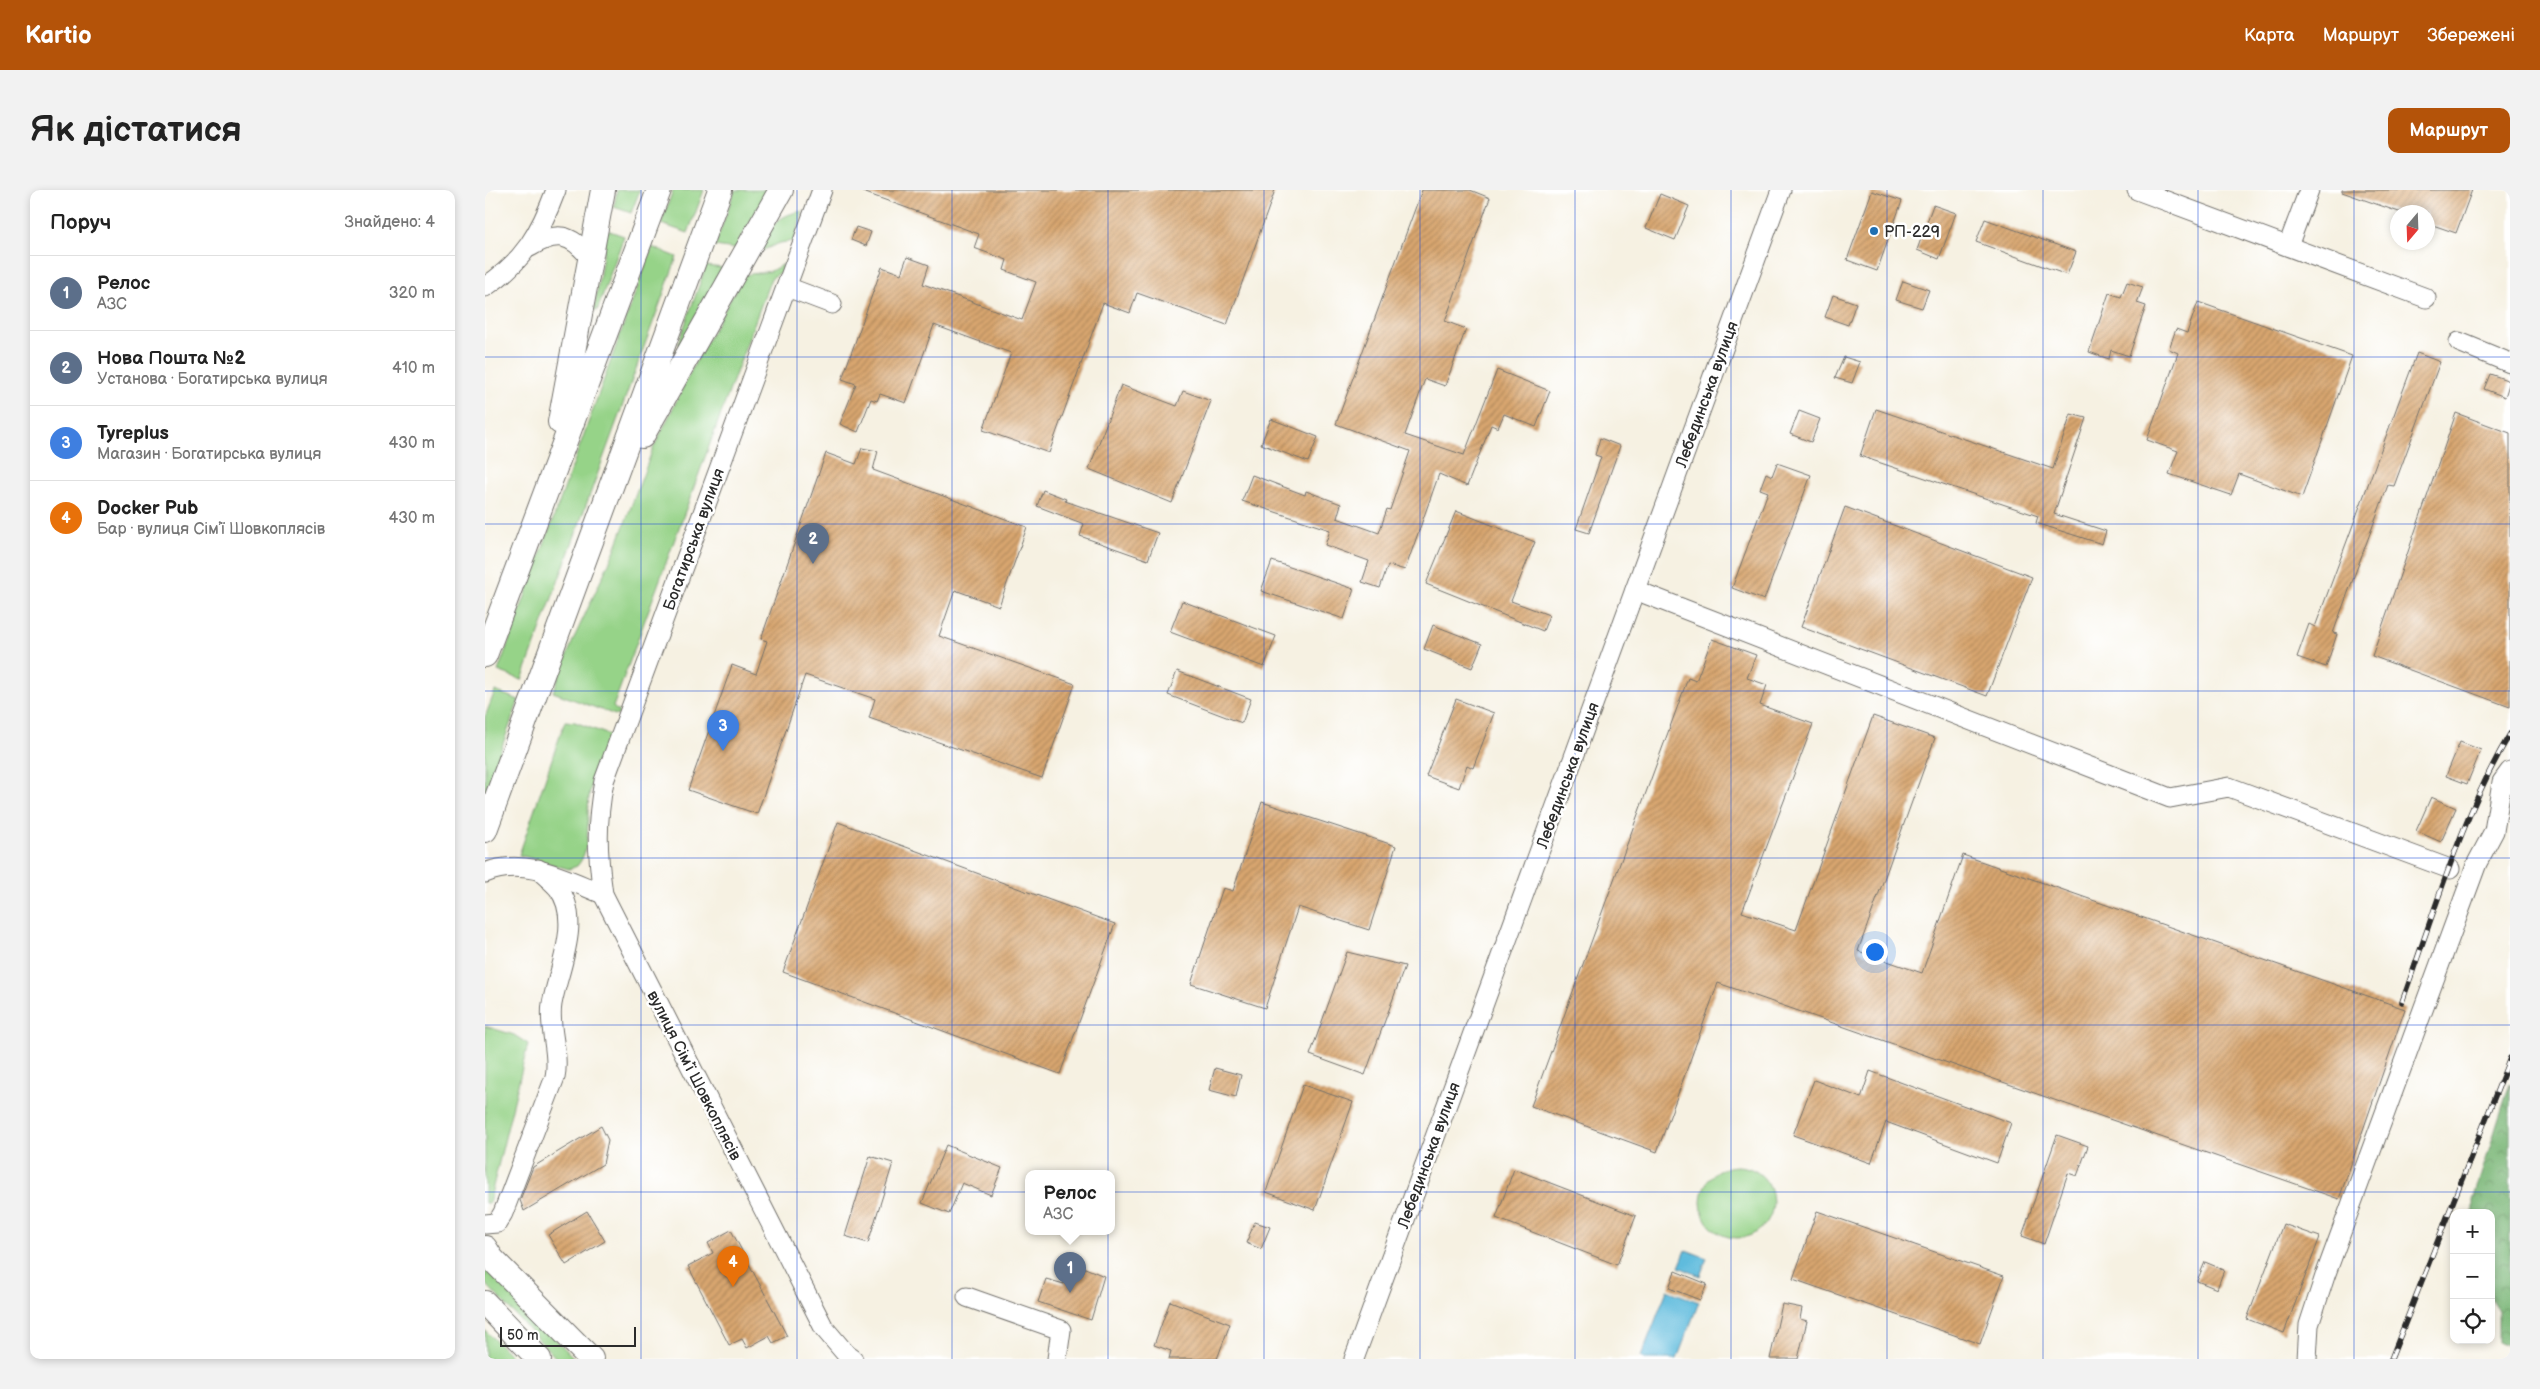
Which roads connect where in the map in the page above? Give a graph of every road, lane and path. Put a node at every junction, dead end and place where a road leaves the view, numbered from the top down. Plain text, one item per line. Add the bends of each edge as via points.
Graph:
1 (556, 190) edge
2 (603, 190) edge
3 (659, 190) edge
4 (720, 190) edge
5 (781, 190) edge
6 (822, 190) edge
7 (1781, 190) edge
8 (2137, 190) edge
9 (2309, 190) edge
10 (2288, 246) junction
11 (530, 247) junction
12 (590, 258) junction
13 (485, 287) edge
14 (787, 287) junction
15 (2425, 298) dead end
16 (832, 304) dead end
17 (2459, 342) dead end
18 (2510, 363) edge
19 (549, 483) junction
20 (606, 500) junction
21 (1635, 590) junction
22 (485, 655) edge
23 (2510, 771) edge
24 (485, 830) edge
25 (538, 869) junction
26 (2450, 869) dead end
27 (485, 873) edge
28 (603, 894) junction
29 (485, 1224) edge
30 (485, 1248) edge
31 (967, 1297) dead end
32 (485, 1303) edge
33 (539, 1359) edge
34 (591, 1359) edge
35 (853, 1359) edge
36 (1057, 1359) edge
37 (1354, 1359) edge
38 (2307, 1359) edge

1 - 11 street
2 - 12 main road
3 - 19 main road
4 - 20 main road
5 - 20 main road
6 - 14 street, Богатирська вулиця
7 - 21 street, Лебединська вулиця
8 - 10 street
9 - 10 street
10 - 15 street
11 - 12 street via 552,235 569,238 581,245
11 - 13 street
12 - 19 main road
14 - 16 street
14 - 28 street, Богатирська вулиця via 604,781 597,840
17 - 18 street
19 - 22 main road
20 - 24 main road
21 - 26 street via 2170,798 2229,787
21 - 37 street, Лебединська вулиця
23 - 38 street via 2502,782 2494,830 2477,864 2325,1276 2309,1325
25 - 27 street via 511,866
25 - 28 street
25 - 29 street via 558,889 569,921 562,972 552,1004 558,1063 503,1213 497,1222
28 - 35 street, вулиця Сімʼї Шовкоплясів via 824,1328
30 - 34 main road
31 - 36 street via 1061,1330
32 - 33 main road

